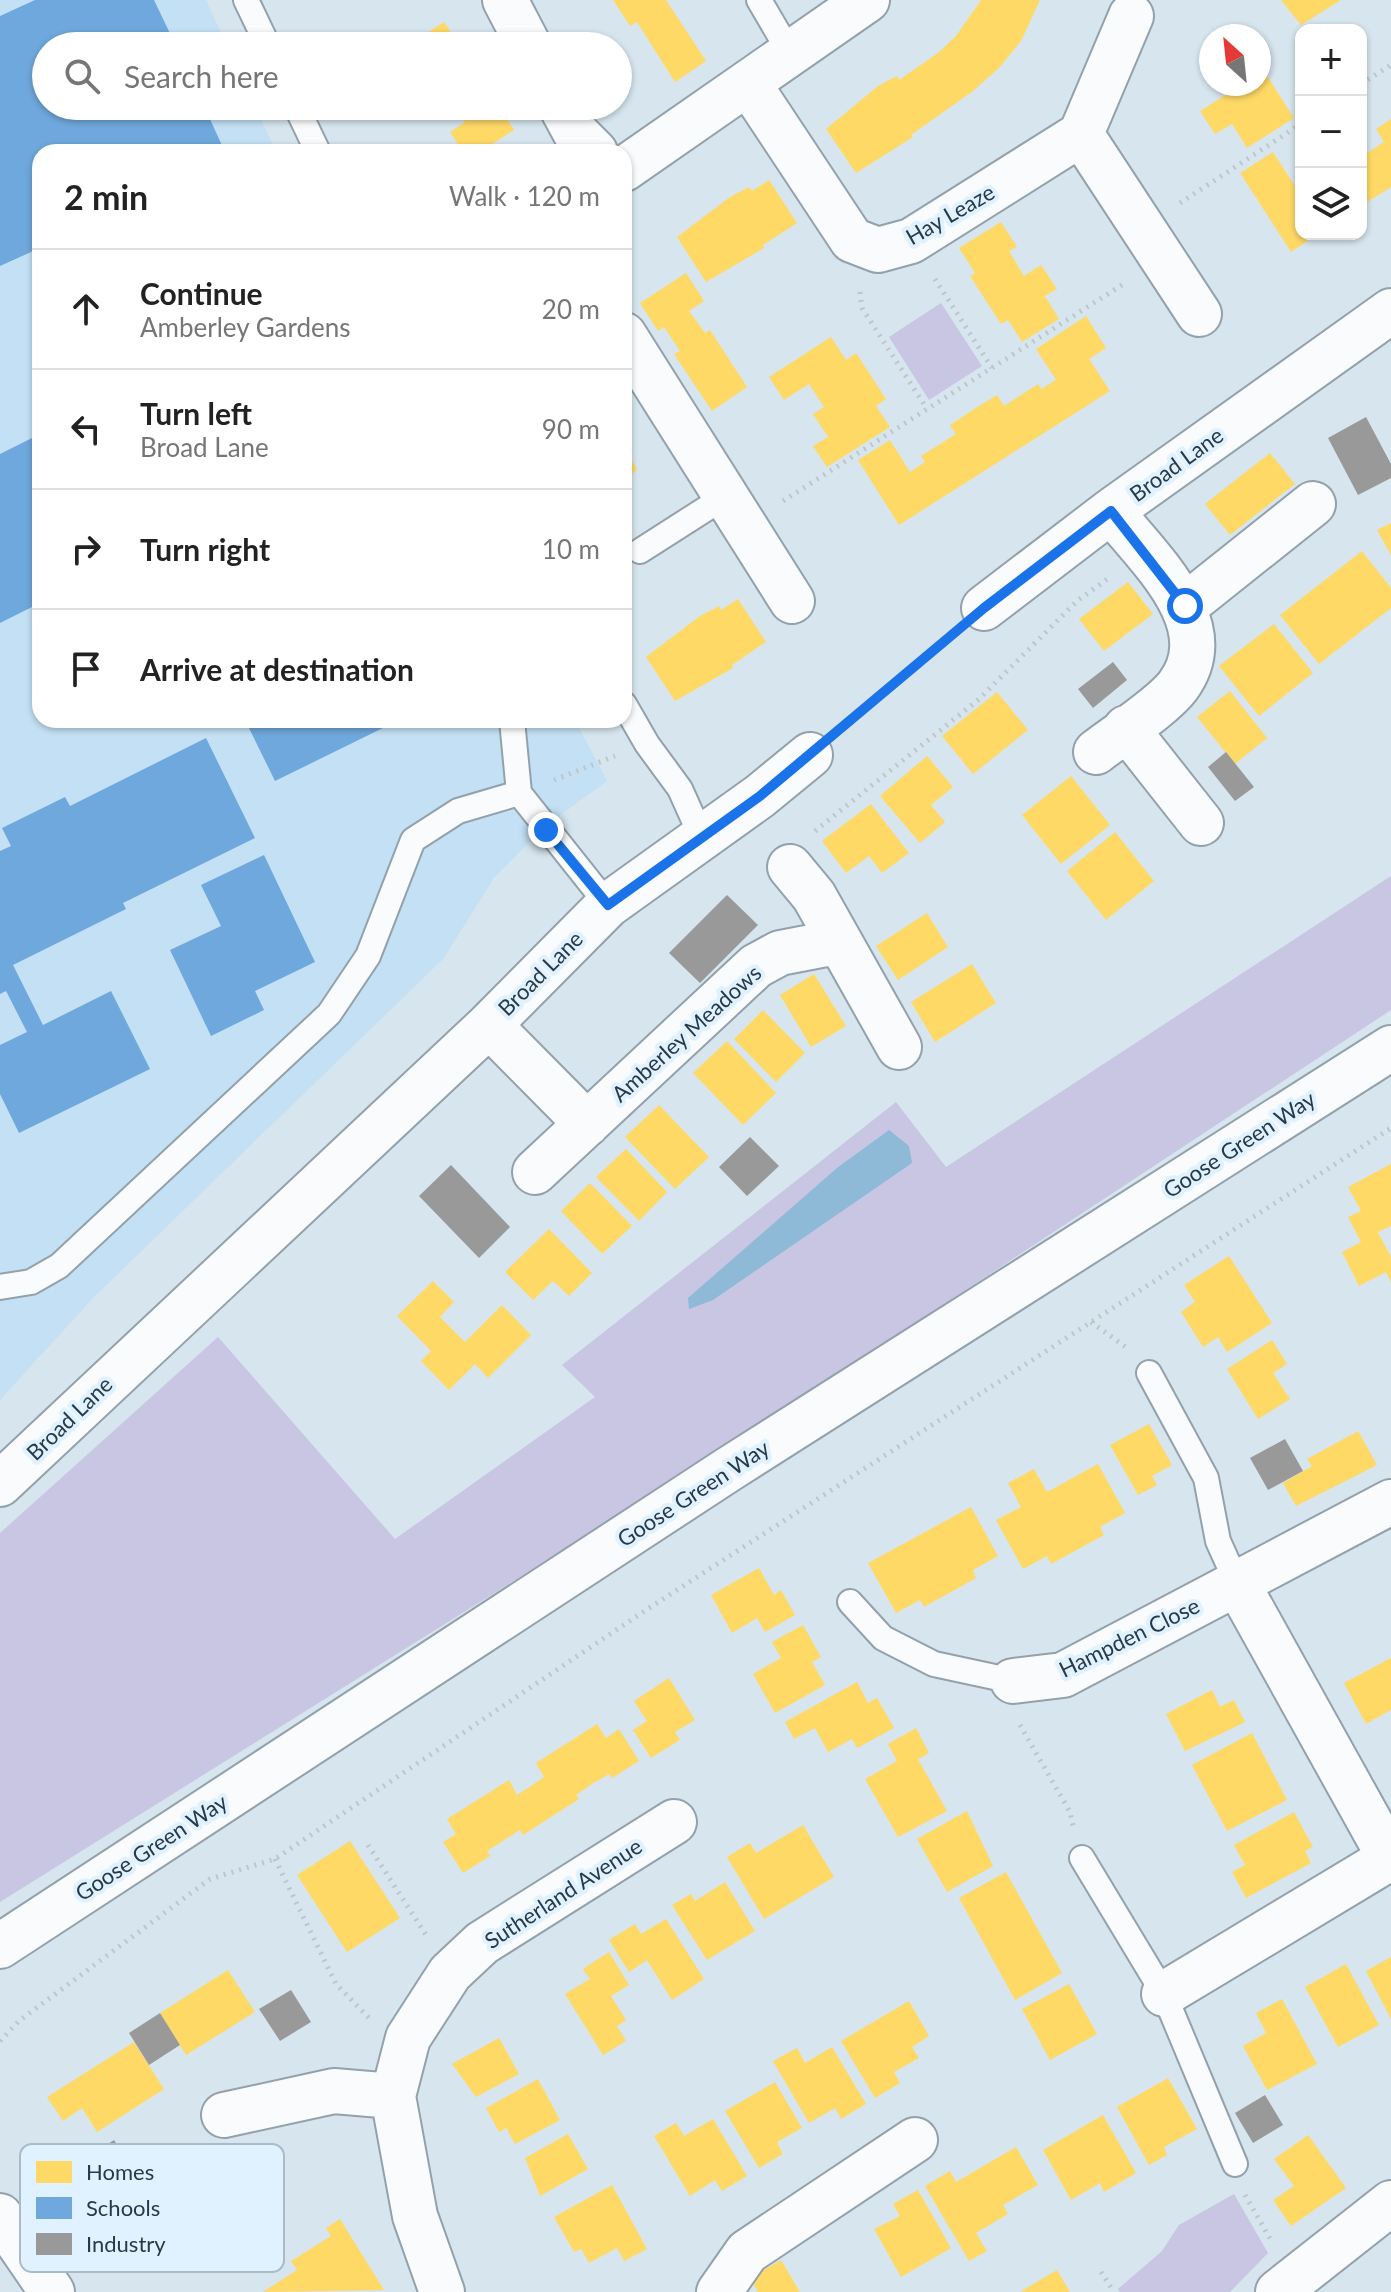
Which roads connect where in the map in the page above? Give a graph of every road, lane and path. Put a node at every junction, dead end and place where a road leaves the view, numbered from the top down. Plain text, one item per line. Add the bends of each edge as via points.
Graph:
1 (246, 0) edge
2 (505, 0) edge
3 (759, 0) edge
4 (867, 0) edge
5 (1131, 16) dead end
6 (261, 32) edge
7 (522, 32) edge
8 (790, 53) junction
9 (1391, 65) edge
10 (1367, 80) edge
11 (748, 83) junction
12 (303, 120) edge
13 (569, 120) edge
14 (1295, 129) edge
15 (1081, 134) junction
16 (314, 144) edge
17 (587, 144) edge
18 (632, 163) edge
19 (852, 240) junction
20 (911, 241) junction
21 (1153, 243) junction
22 (1391, 311) edge
23 (1199, 314) dead end
24 (632, 350) edge
25 (992, 368) junction
26 (927, 409) junction
27 (1313, 504) dead end
28 (735, 510) junction
29 (1111, 511) junction
30 (640, 551) dead end
31 (1143, 553) junction
32 (792, 601) dead end
33 (1185, 606) junction
34 (984, 608) joint
35 (632, 718) edge
36 (513, 728) edge
37 (647, 744) junction
38 (810, 755) joint
39 (519, 793) junction
40 (1201, 823) dead end
41 (702, 838) junction
42 (798, 852) joint
43 (608, 905) junction
44 (837, 942) junction
45 (489, 1025) junction
46 (899, 1047) dead end
47 (1391, 1048) edge
48 (587, 1124) junction
49 (1391, 1128) edge
50 (535, 1172) dead end
51 (1, 1283) edge
52 (1149, 1373) dead end
53 (0, 1484) edge
54 (1391, 1502) edge
55 (1237, 1583) junction
56 (850, 1602) dead end
57 (1013, 1681) junction
58 (674, 1822) dead end
59 (368, 1845) dead end
60 (1082, 1858) joint
61 (275, 1859) junction
62 (1391, 1859) edge
63 (0, 1946) edge
64 (450, 1973) junction
65 (1164, 1994) junction
66 (408, 2038) junction
67 (0, 2041) edge
68 (393, 2096) junction
69 (224, 2115) dead end
70 (915, 2140) dead end
71 (1235, 2164) joint
72 (1391, 2203) edge
73 (0, 2216) edge
74 (20, 2245) edge
75 (38, 2272) edge
76 (1101, 2272) dead end
77 (1286, 2285) edge
78 (52, 2292) edge
79 (442, 2292) edge
80 (719, 2292) edge
81 (1114, 2292) edge

1 - 6 lane
2 - 7 street
3 - 8 lane
4 - 8 street
5 - 15 street
8 - 11 street
9 - 10 path
11 - 18 street
11 - 19 street
12 - 16 lane
13 - 17 street
14 - 21 path
15 - 20 street, Hay Leaze
15 - 21 street
19 - 20 street, Hay Leaze via 878,250
19 - 26 path via 862,308
20 - 25 path
21 - 23 street
21 - 25 path
22 - 29 street, Broad Lane
24 - 28 street
25 - 26 path
26 - 28 path
27 - 33 street
28 - 30 lane
28 - 32 street
29 - 31 street
29 - 34 street, Broad Lane
31 - 33 street
31 - 42 path via 1077,601 978,700
33 - 40 street via 1194,636 1190,664 1177,687 1111,740
34 - 38 path
35 - 37 lane
36 - 39 lane
37 - 39 path
37 - 41 lane via 680,789
38 - 41 street, Broad Lane
39 - 43 lane
39 - 51 lane via 458,811 413,840 368,956 329,1014 59,1266 31,1282
41 - 43 street, Broad Lane
42 - 44 street
43 - 45 street, Broad Lane
44 - 46 street
44 - 48 street, Amberley Meadows via 780,953 756,966
45 - 48 street
45 - 53 street, Broad Lane
47 - 63 street, Goose Green Way via 729,1469
48 - 50 street, Amberley Meadows
49 - 61 path via 646,1610
52 - 55 lane via 1206,1478 1218,1541
54 - 55 street, Hampden Close
55 - 57 street, Hampden Close via 1063,1675
55 - 62 street
56 - 57 lane, Hampden Close via 883,1638 934,1664
57 - 60 path via 1011,1709 1070,1812
58 - 64 street, Sutherland Avenue via 482,1943
59 - 64 path
60 - 65 lane
61 - 66 path via 336,1984 365,2016
61 - 67 path via 210,1879 19,2021
62 - 65 street
64 - 66 street, Sutherland Avenue
65 - 71 lane
66 - 68 street, Sutherland Avenue
68 - 69 street via 334,2091
68 - 79 street, Sutherland Avenue via 415,2216
70 - 80 street via 747,2252
71 - 77 path via 1239,2186
72 - 77 street
73 - 74 street
75 - 78 street
76 - 81 path

